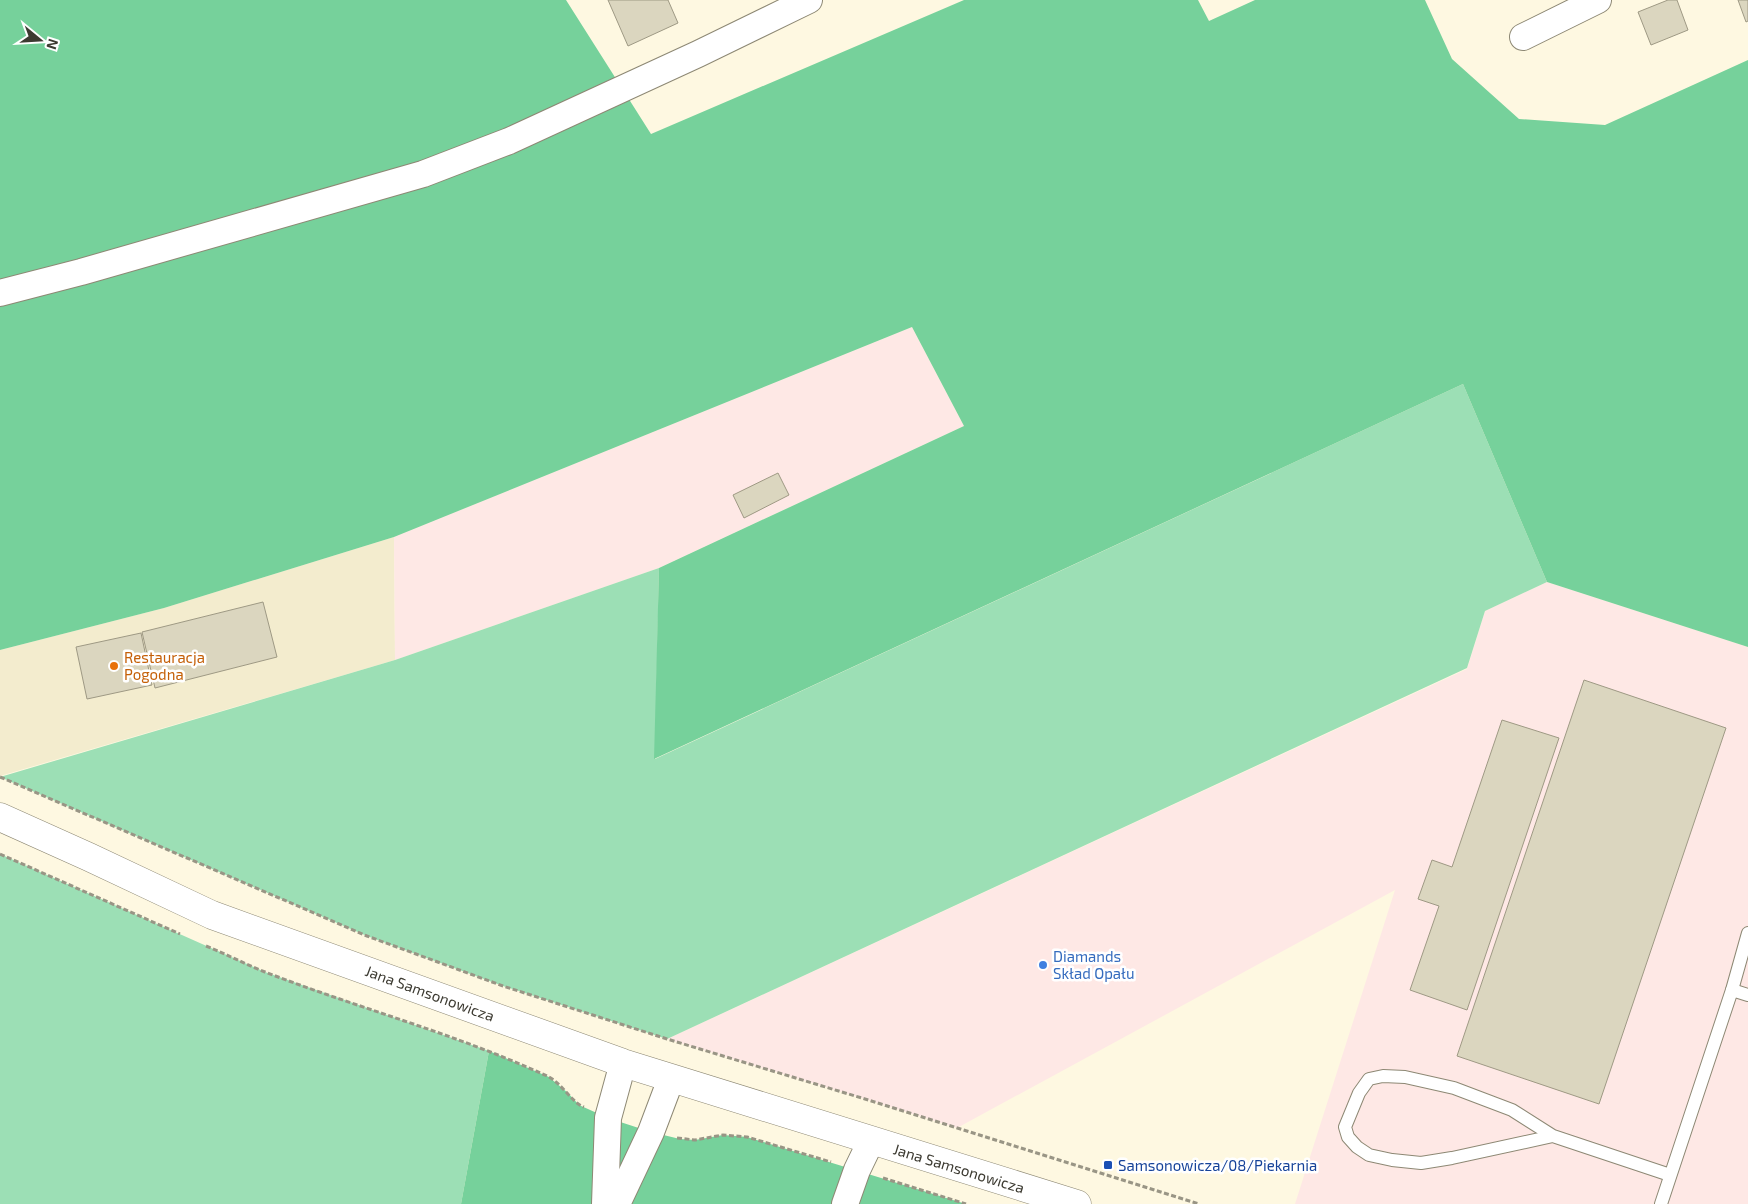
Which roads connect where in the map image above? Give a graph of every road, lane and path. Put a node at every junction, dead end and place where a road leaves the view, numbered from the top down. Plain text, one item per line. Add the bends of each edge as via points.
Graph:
1 (809, 0) edge
2 (1598, 0) edge
3 (1522, 37) dead end
4 (0, 293) edge
5 (0, 777) edge
6 (0, 817) edge
7 (0, 854) edge
8 (1748, 933) edge
9 (183, 935) dead end
10 (201, 943) dead end
11 (1732, 990) junction
12 (1748, 995) edge
13 (623, 1063) junction
14 (671, 1079) junction
15 (608, 1118) junction
16 (651, 1132) junction
17 (1553, 1136) junction
18 (870, 1141) junction
19 (856, 1170) junction
20 (1670, 1176) junction
21 (605, 1204) edge
22 (617, 1204) edge
23 (845, 1204) edge
24 (966, 1204) edge
25 (1077, 1204) edge
26 (1199, 1204) edge
27 (1661, 1204) edge

1 - 4 street via 509,141 423,174
2 - 3 street
5 - 26 path via 367,936 503,986
6 - 13 main road, Jana Samsonowicza via 212,916
7 - 9 path
8 - 11 lane
10 - 15 path via 265,972 489,1051 549,1077 579,1106
11 - 12 lane
11 - 20 lane
13 - 14 main road, Jana Samsonowicza
13 - 15 street
14 - 16 street
14 - 18 main road, Jana Samsonowicza
15 - 21 street
16 - 19 path via 695,1140 722,1134 748,1138
16 - 22 street
17 - 17 lane via 1512,1110 1454,1088 1405,1077 1383,1076 1369,1079 1359,1093 1345,1127 1348,1137 1369,1155 1421,1162
17 - 20 lane
18 - 19 street
18 - 25 main road, Jana Samsonowicza
19 - 23 street
19 - 24 path
20 - 27 lane

